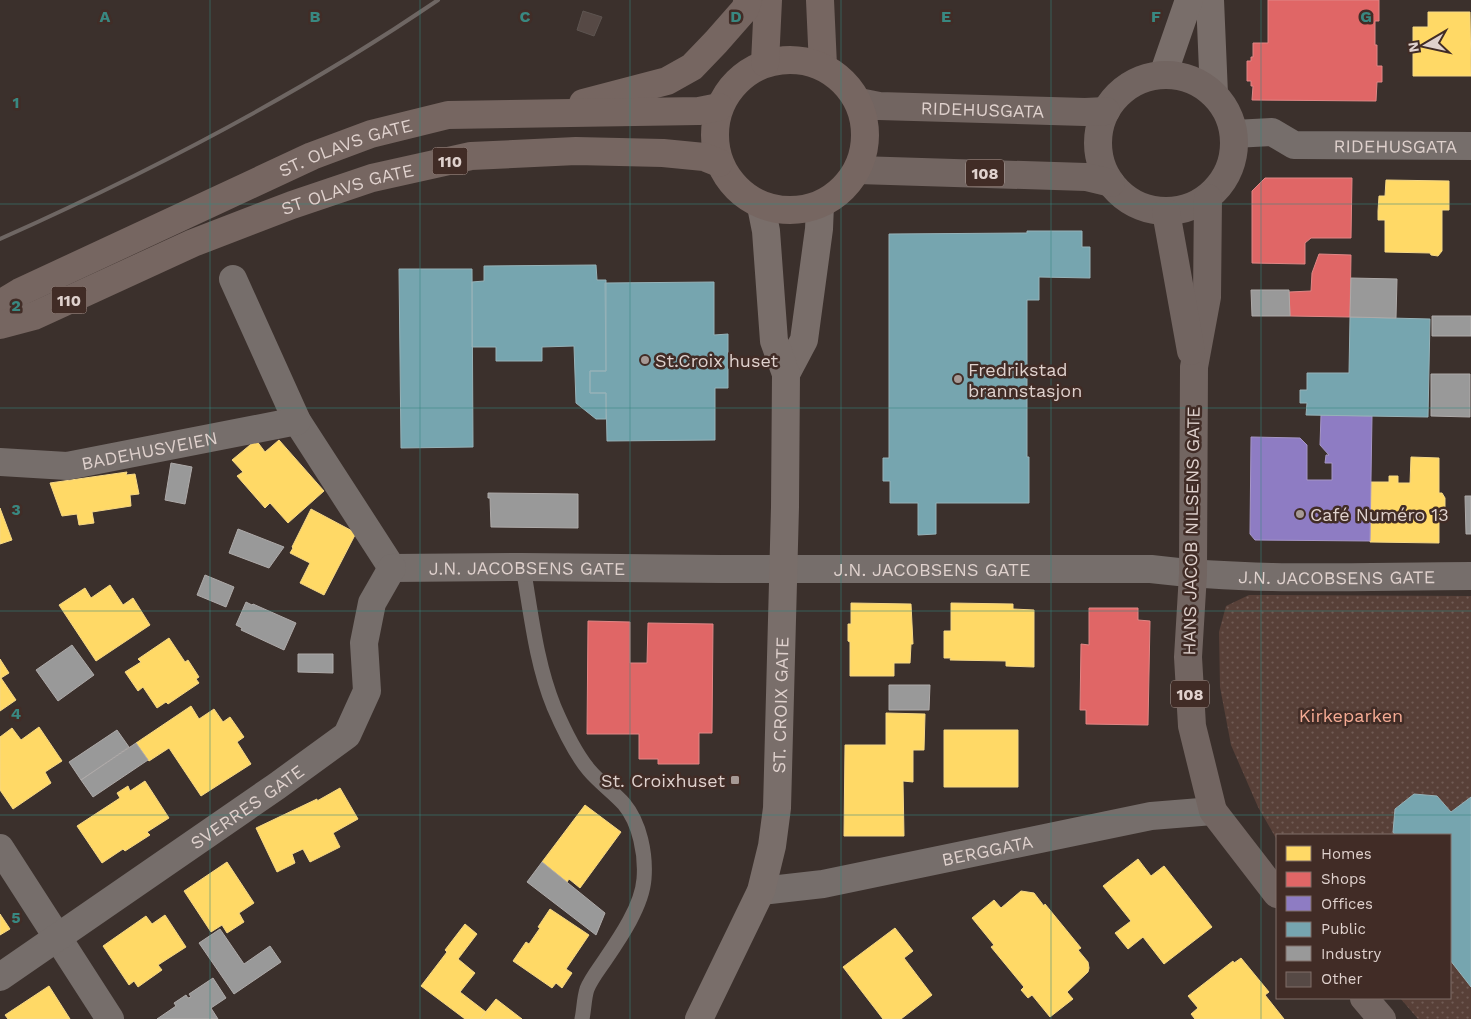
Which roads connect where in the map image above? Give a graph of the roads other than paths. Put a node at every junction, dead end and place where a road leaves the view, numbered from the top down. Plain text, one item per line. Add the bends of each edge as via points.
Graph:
1 (748, 0) edge
2 (768, 0) edge
3 (820, 0) edge
4 (1189, 0) edge
5 (1210, 0) edge
6 (765, 63) junction
7 (822, 66) junction
8 (1163, 75) junction
9 (1214, 94) junction
10 (859, 102) junction
11 (719, 107) junction
12 (1106, 111) junction
13 (550, 113) junction
14 (1234, 134) junction
15 (1471, 146) edge
16 (719, 163) junction
17 (858, 170) junction
18 (1111, 183) junction
19 (1208, 198) junction
20 (761, 206) junction
21 (820, 206) junction
22 (1166, 212) junction
23 (233, 279) dead end
24 (0, 304) edge
25 (0, 325) edge
26 (1194, 367) junction
27 (786, 374) junction
28 (297, 420) junction
29 (0, 462) edge
30 (523, 567) junction
31 (392, 568) junction
32 (783, 569) junction
33 (1193, 574) junction
34 (1471, 576) edge
35 (1213, 811) junction
36 (0, 848) edge
37 (761, 891) junction
38 (1276, 893) edge
39 (57, 938) junction
40 (0, 977) edge
41 (110, 1019) edge
42 (582, 1019) edge
43 (699, 1019) edge

1 - 13 highway, 110 via 745,9 692,67 668,81
2 - 6 highway
3 - 7 highway
4 - 8 street
5 - 9 street
6 - 7 highway via 794,59
6 - 11 highway via 737,80
7 - 10 highway via 844,81
8 - 9 main road, 108 via 1190,79
8 - 12 main road, 108 via 1140,80 1121,92
9 - 14 main road, 108 via 1227,112
10 - 12 main road, RIDEHUSGATA via 880,106
10 - 17 highway via 866,136
11 - 13 highway, ST. OLAVS GATE / 110 via 700,111
11 - 16 highway via 714,135
12 - 18 main road, 108 via 1098,148 1102,166
13 - 24 highway, ST. OLAVS GATE / 110 via 448,114 371,134 304,160
14 - 15 street, RIDEHUSGATA via 1272,132 1294,145
14 - 19 main road, 108 via 1230,170
16 - 20 highway via 736,189
16 - 25 highway, ST OLAVS GATE / 110 via 663,153 471,156 372,178 194,243 34,316
17 - 18 main road, 108 via 1086,177
17 - 21 highway via 842,191
18 - 22 main road, 108 via 1135,204
19 - 22 main road, 108 via 1188,208
19 - 26 main road, HANS JACOB NILSENS GATE / 108 via 1206,297
20 - 21 highway via 790,212
20 - 27 street, ST. CROIX GATE via 766,231 774,342
21 - 27 street, ST. CROIX GATE via 804,340
22 - 26 main road, HANS JACOB NILSENS GATE / 108
23 - 28 street
26 - 33 main road, HANS JACOB NILSENS GATE / 108
27 - 32 street, ST. CROIX GATE
28 - 29 street, BADEHUSVEIEN via 67,466
28 - 31 street
30 - 31 street, J.N. JACOBSENS GATE
30 - 32 street, J.N. JACOBSENS GATE
30 - 42 lane via 544,680 555,708 588,769 625,805 636,826 645,866 637,904 623,934 592,979
31 - 39 street, SVERRES GATE via 372,603 364,643 367,691 347,735
32 - 33 street, J.N. JACOBSENS GATE via 1151,570
32 - 37 street, ST. CROIX GATE via 777,808
33 - 34 street, J.N. JACOBSENS GATE
33 - 35 main road, HANS JACOB NILSENS GATE / 108 via 1188,657 1192,726
35 - 37 street, BERGGATA via 1151,816 823,884
35 - 38 main road, 108
36 - 39 street
37 - 43 street, ST. CROIX GATE
39 - 40 street, SVERRES GATE
39 - 41 street

